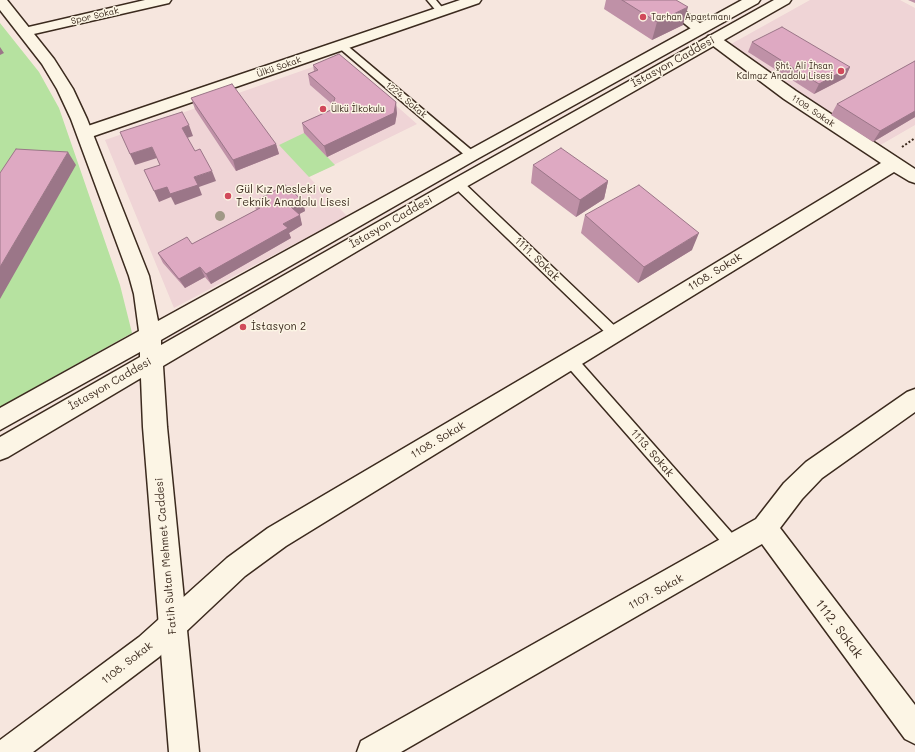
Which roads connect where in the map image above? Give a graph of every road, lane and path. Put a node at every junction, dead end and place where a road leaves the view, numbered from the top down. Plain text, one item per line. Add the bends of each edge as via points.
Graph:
1 (164, 0) edge
2 (474, 0) edge
3 (662, 0) edge
4 (753, 0) edge
5 (784, 0) edge
6 (0, 1) edge
7 (436, 6) edge
8 (25, 32) junction
9 (707, 34) junction
10 (341, 45) junction
11 (85, 133) junction
12 (471, 155) junction
13 (893, 164) junction
14 (915, 177) edge
15 (458, 184) junction
16 (615, 334) junction
17 (150, 335) junction
18 (151, 360) junction
19 (571, 360) junction
20 (915, 399) edge
21 (0, 420) edge
22 (0, 448) edge
23 (765, 528) junction
24 (734, 546) junction
25 (172, 626) junction
26 (915, 729) edge
27 (8, 752) edge
28 (184, 752) edge
29 (372, 752) edge

1 - 8 street, Spor Sokak
2 - 7 street, Ülkü Sokak
3 - 9 street, 1109. Sokak
4 - 9 street, İstasyon Caddesi
5 - 9 street, İstasyon Caddesi
6 - 8 street, Fatih Sultan Mehmet Caddesi
7 - 10 street, Ülkü Sokak
8 - 11 street, Fatih Sultan Mehmet Caddesi via 49,62 65,89
9 - 12 street, İstasyon Caddesi
9 - 13 street, 1109. Sokak via 790,96
9 - 15 street, İstasyon Caddesi
10 - 11 street, Ülkü Sokak
10 - 12 lane, 1224. Sokak
11 - 17 street, Fatih Sultan Mehmet Caddesi via 139,276
12 - 17 street, İstasyon Caddesi
13 - 14 street, 1109. Sokak
13 - 16 street, 1108. Sokak
15 - 16 lane, 1111. Sokak
15 - 18 street, İstasyon Caddesi
16 - 19 street, 1108. Sokak
17 - 18 street, Fatih Sultan Mehmet Caddesi
17 - 21 street, İstasyon Caddesi
18 - 22 street, İstasyon Caddesi
18 - 25 street, Fatih Sultan Mehmet Caddesi
19 - 24 lane, 1113. Sokak
19 - 25 street, 1108. Sokak via 277,537 236,567
20 - 23 street, 1107. Sokak via 814,470 793,491
23 - 24 street, 1107. Sokak
23 - 26 street, 1112. Sokak
24 - 29 street, 1107. Sokak
25 - 27 street, 1108. Sokak via 118,671
25 - 28 street, Fatih Sultan Mehmet Caddesi

